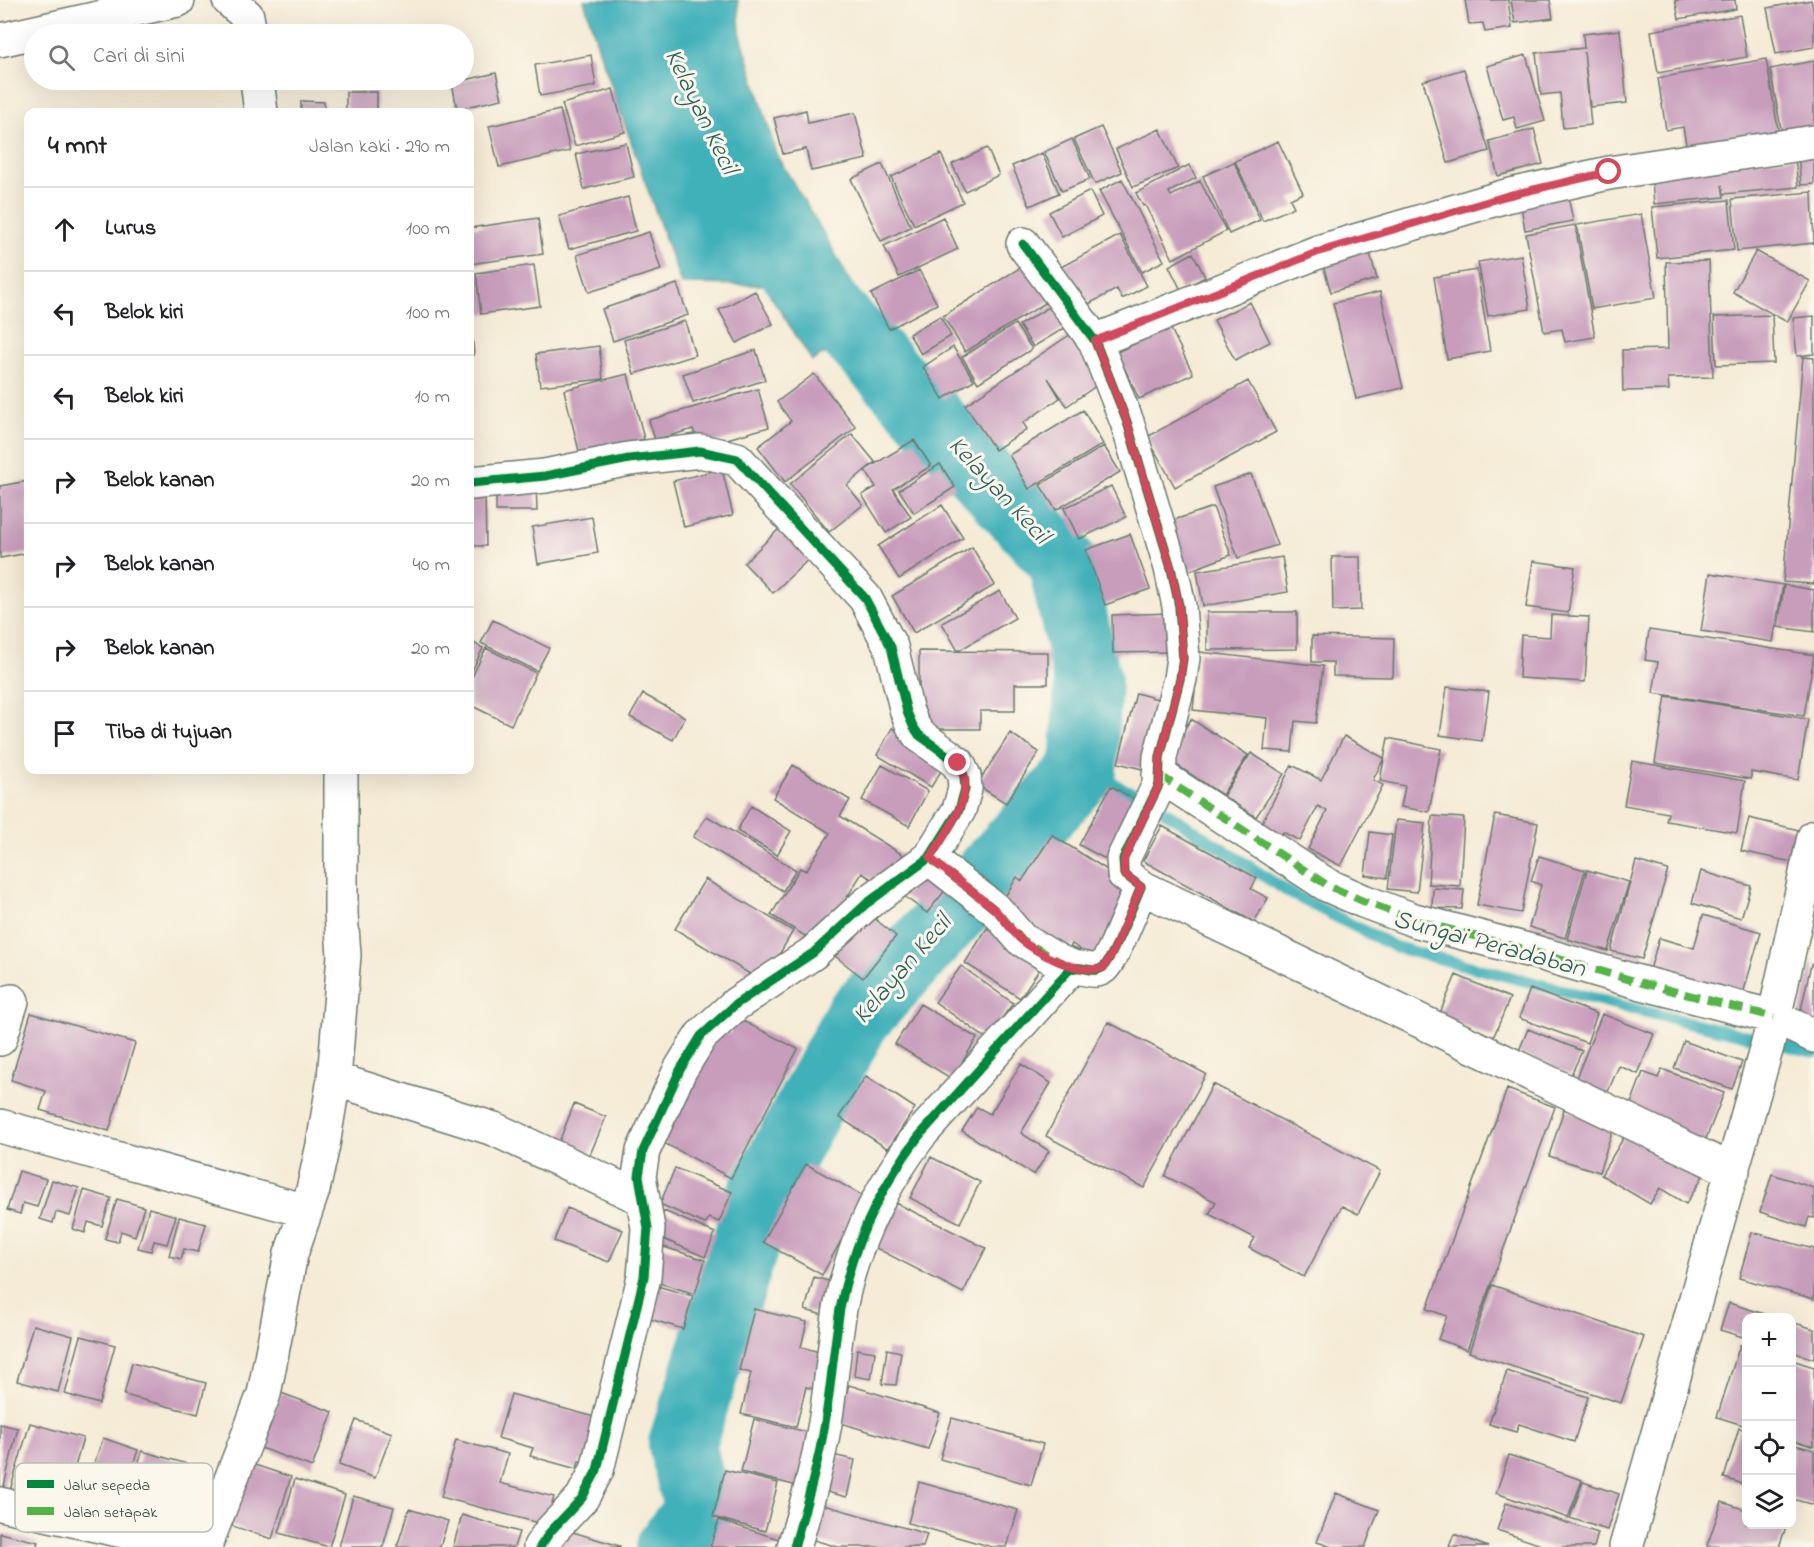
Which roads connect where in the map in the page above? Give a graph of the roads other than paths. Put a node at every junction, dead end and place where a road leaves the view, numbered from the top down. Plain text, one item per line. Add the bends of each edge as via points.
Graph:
1 (178, 0) edge
2 (229, 0) edge
3 (104, 8) edge
4 (52, 24) edge
5 (248, 24) edge
6 (24, 33) edge
7 (0, 40) edge
8 (258, 90) edge
9 (260, 108) edge
10 (1814, 142) edge
11 (1023, 244) dead end
12 (1095, 341) junction
13 (474, 483) edge
14 (341, 774) edge
15 (1159, 780) junction
16 (1814, 837) edge
17 (940, 867) junction
18 (1141, 887) junction
19 (1073, 967) junction
20 (12, 1001) dead end
21 (1773, 1024) junction
22 (1814, 1036) edge
23 (0, 1039) edge
24 (334, 1079) junction
25 (0, 1126) edge
26 (1733, 1171) junction
27 (643, 1199) junction
28 (306, 1211) junction
29 (0, 1504) edge
30 (15, 1507) edge
31 (213, 1526) edge
32 (127, 1532) edge
33 (211, 1532) edge
34 (195, 1547) edge
35 (205, 1547) edge
36 (540, 1547) edge
37 (794, 1547) edge
38 (1626, 1547) edge

1 - 3 street
2 - 5 street via 247,16
3 - 4 street
6 - 7 street
8 - 9 street
10 - 12 street via 1609,172 1506,196 1318,252
11 - 12 street
12 - 15 street via 1127,422 1179,606 1183,658 1160,757
13 - 17 street via 545,476 629,459 700,451 737,459 866,598 891,647 913,726 958,763 965,789
14 - 24 street via 344,955
15 - 18 street via 1124,859 1124,874
15 - 21 street via 1328,885 1363,901 1414,920
16 - 21 street
17 - 19 street via 997,911 1020,939
17 - 27 street via 866,904 813,953 736,1004 701,1036 680,1070 643,1151 639,1176
18 - 19 street via 1103,968 1093,971
18 - 26 street
19 - 37 street via 919,1136 874,1207 850,1269 840,1309 825,1424
20 - 23 street
21 - 22 street
21 - 26 street
24 - 27 street via 494,1129
24 - 28 street
25 - 28 street
26 - 38 street
27 - 36 street via 648,1228 644,1277 597,1470 582,1498
28 - 31 street via 291,1254 264,1394
29 - 30 street
32 - 34 street
33 - 35 street

